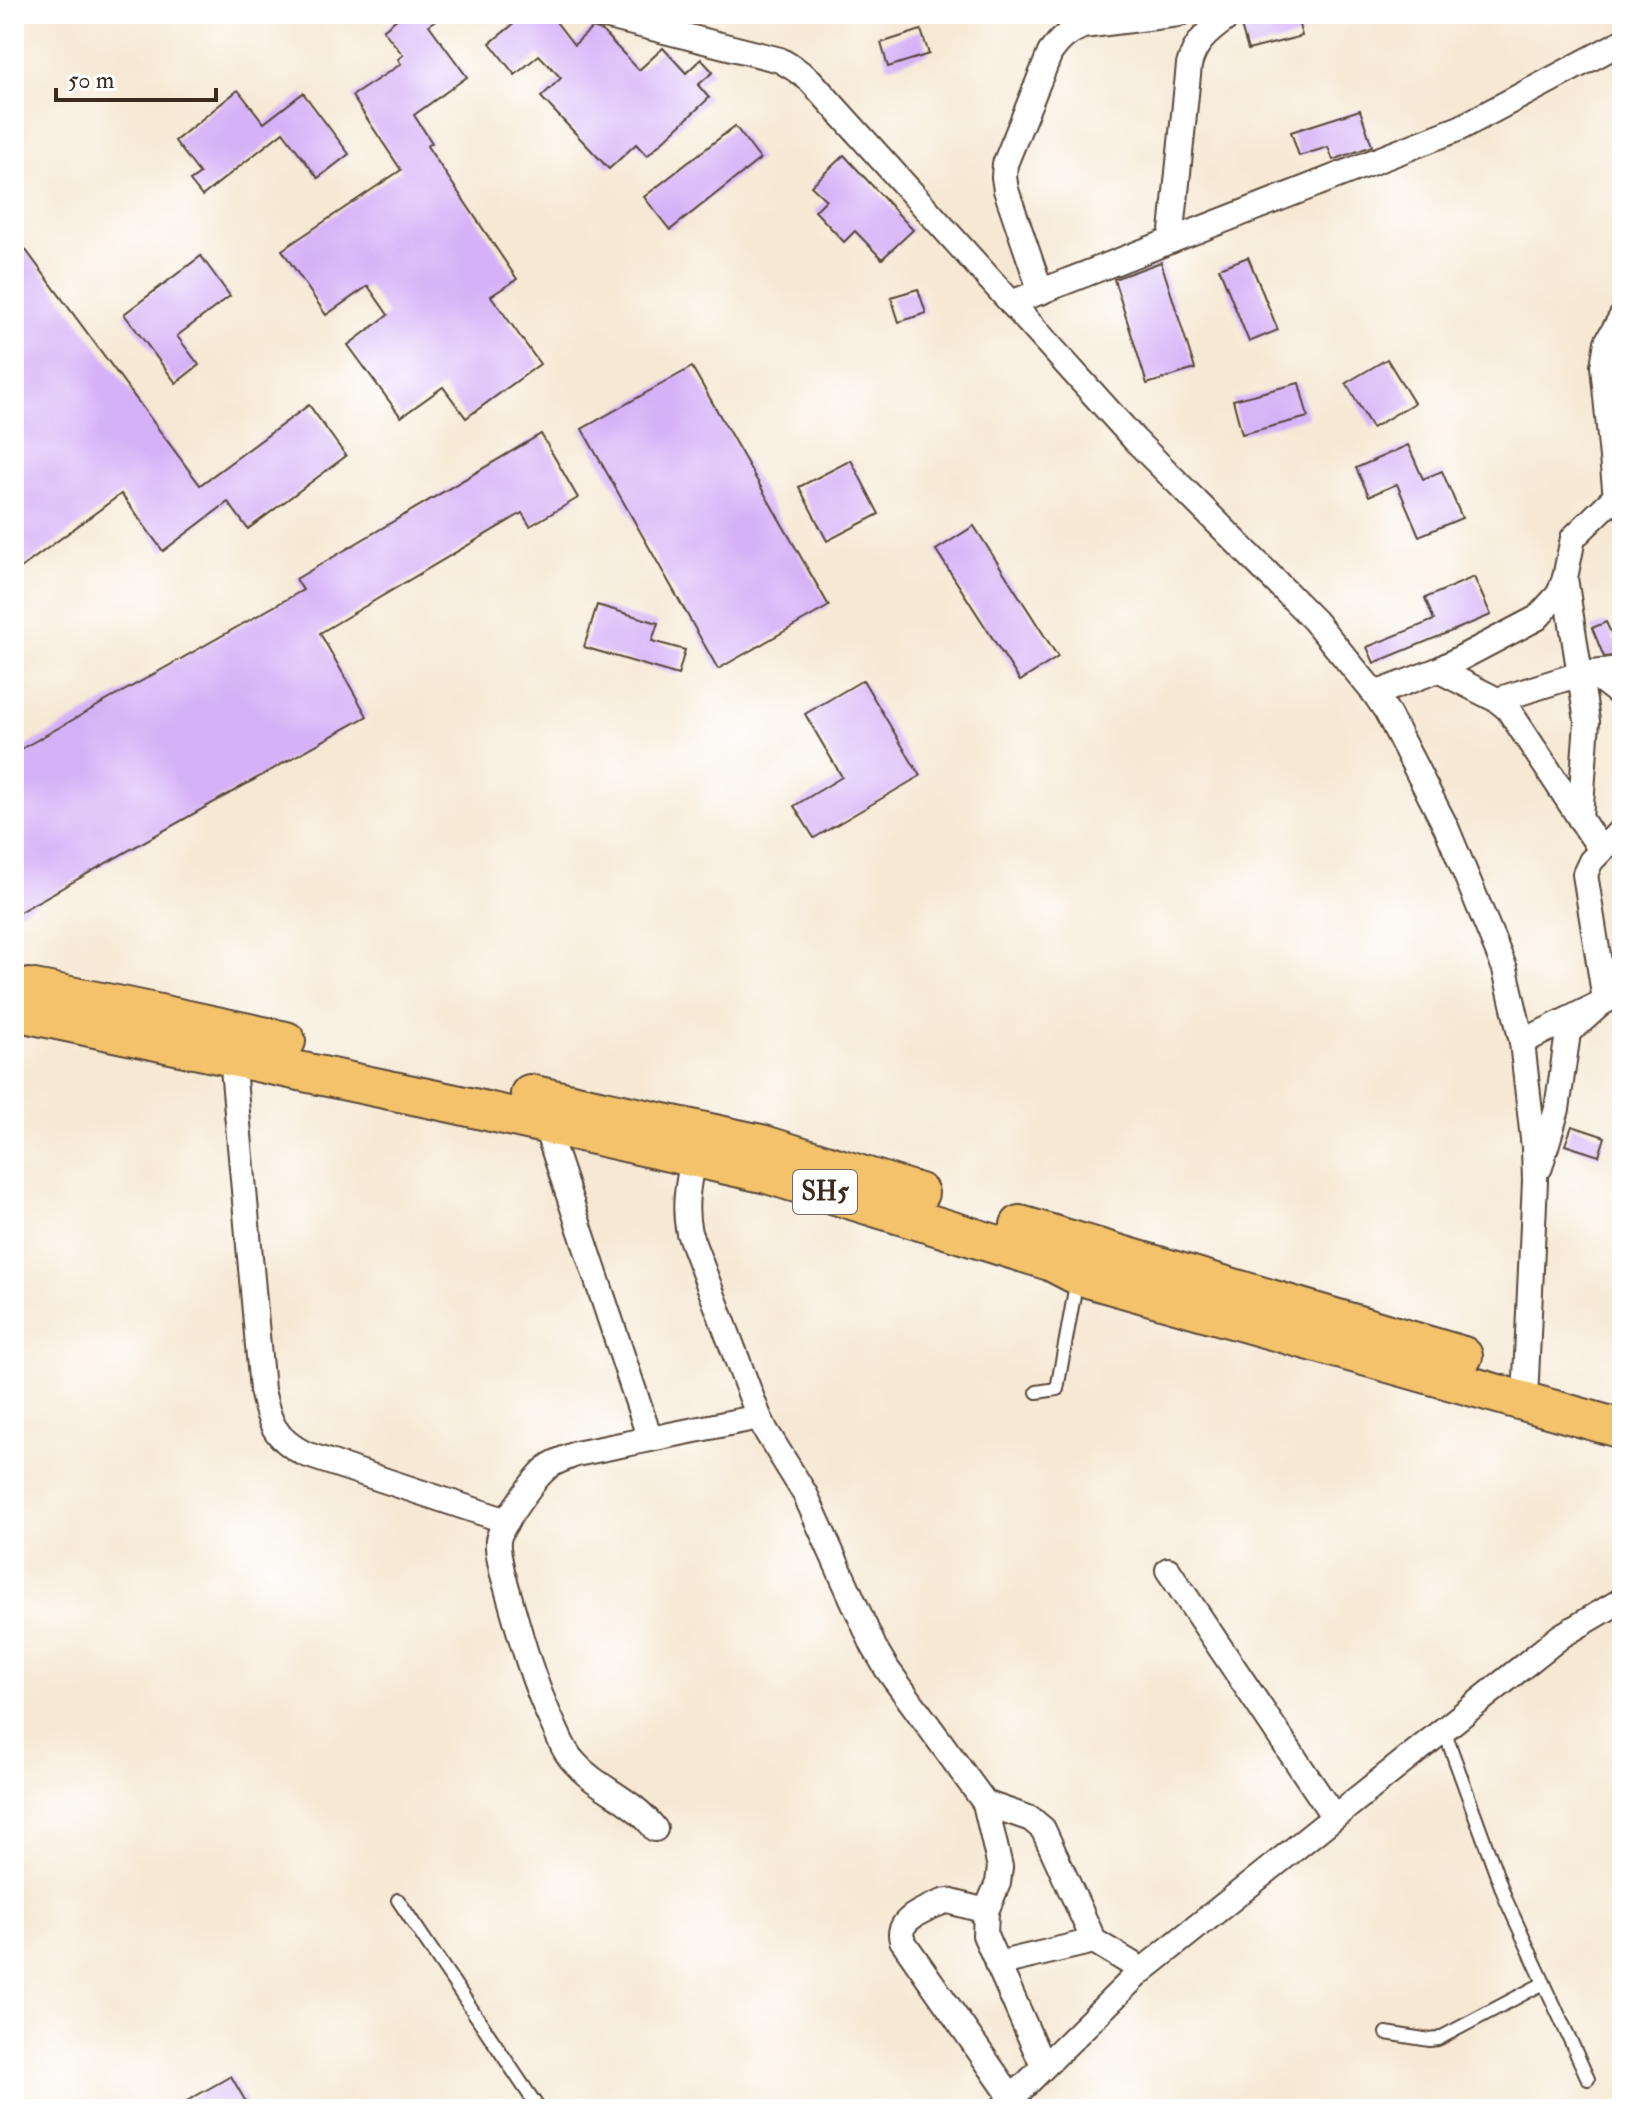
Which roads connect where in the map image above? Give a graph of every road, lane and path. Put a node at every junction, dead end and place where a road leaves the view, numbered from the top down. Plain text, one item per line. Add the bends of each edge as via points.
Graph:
1 (597, 14) edge
2 (1179, 14) edge
3 (1232, 14) edge
4 (1622, 42) edge
5 (1171, 241) junction
6 (1041, 292) junction
7 (1011, 303) junction
8 (1622, 316) edge
9 (1620, 501) edge
10 (1565, 578) junction
11 (1438, 670) junction
12 (1622, 670) edge
13 (1586, 674) junction
14 (1375, 694) junction
15 (1622, 696) edge
16 (1497, 700) junction
17 (1580, 819) junction
18 (1622, 829) edge
19 (1601, 850) junction
20 (14, 985) edge
21 (1614, 997) edge
22 (14, 1011) edge
23 (103, 1016) junction
24 (1522, 1042) junction
25 (232, 1057) junction
26 (545, 1124) junction
27 (693, 1158) junction
28 (1535, 1181) junction
29 (1077, 1275) junction
30 (1526, 1388) junction
31 (1037, 1392) dead end
32 (1622, 1403) edge
33 (759, 1417) junction
34 (1622, 1429) edge
35 (650, 1439) junction
36 (507, 1521) junction
37 (1168, 1570) dead end
38 (1622, 1600) edge
39 (1444, 1730) junction
40 (985, 1803) junction
41 (1334, 1817) junction
42 (655, 1829) dead end
43 (398, 1900) dead end
44 (986, 1911) junction
45 (1094, 1941) junction
46 (997, 1964) junction
47 (1142, 1970) junction
48 (1544, 1983) junction
49 (1386, 2033) dead end
50 (1043, 2066) junction
51 (1588, 2079) dead end
52 (1006, 2103) edge
53 (539, 2109) edge

1 - 7 street via 762,54 795,69
2 - 6 street via 1083,26 1059,40 1050,53 1004,177
3 - 5 street via 1192,50
4 - 5 street via 1460,128
5 - 6 street
6 - 7 street
7 - 14 street via 1134,439 1314,620
8 - 9 street via 1607,342 1603,366
9 - 10 street via 1573,538
10 - 11 street via 1559,594 1537,618
10 - 13 street
11 - 14 street
11 - 16 street
12 - 13 street
13 - 15 street
13 - 16 street
13 - 17 street
14 - 24 street via 1446,827 1505,969
16 - 17 street
17 - 19 street
18 - 19 street
19 - 21 street via 1585,874
20 - 23 main road, SH5
21 - 24 street
21 - 28 street via 1568,1033 1554,1122
22 - 23 main road, SH5
23 - 25 main road, SH5
23 - 30 main road, SH5 via 761,1144
24 - 28 street
25 - 26 main road, SH5
25 - 36 street via 262,1390 277,1434 305,1454
26 - 27 main road, SH5
26 - 35 street
27 - 29 main road, SH5 via 777,1177 1050,1261
27 - 33 street via 685,1203 689,1233
28 - 30 street
29 - 30 main road, SH5
29 - 31 lane via 1057,1389
30 - 32 main road, SH5
30 - 34 main road, SH5
33 - 35 street
33 - 40 street via 805,1494 879,1658
35 - 36 street via 576,1454 546,1468
36 - 42 street via 498,1556 537,1689 563,1747 581,1770 635,1807
37 - 41 street
38 - 39 street via 1561,1636
39 - 41 street
39 - 48 lane via 1499,1884
40 - 44 street via 1000,1867
40 - 45 street via 1031,1819 1043,1829
41 - 47 street
43 - 53 lane
44 - 46 street via 985,1935
44 - 52 street via 943,1902 906,1921 900,1934
45 - 46 street
45 - 47 street
46 - 50 street
47 - 50 street
48 - 49 lane via 1438,2039
48 - 51 lane
50 - 52 street

